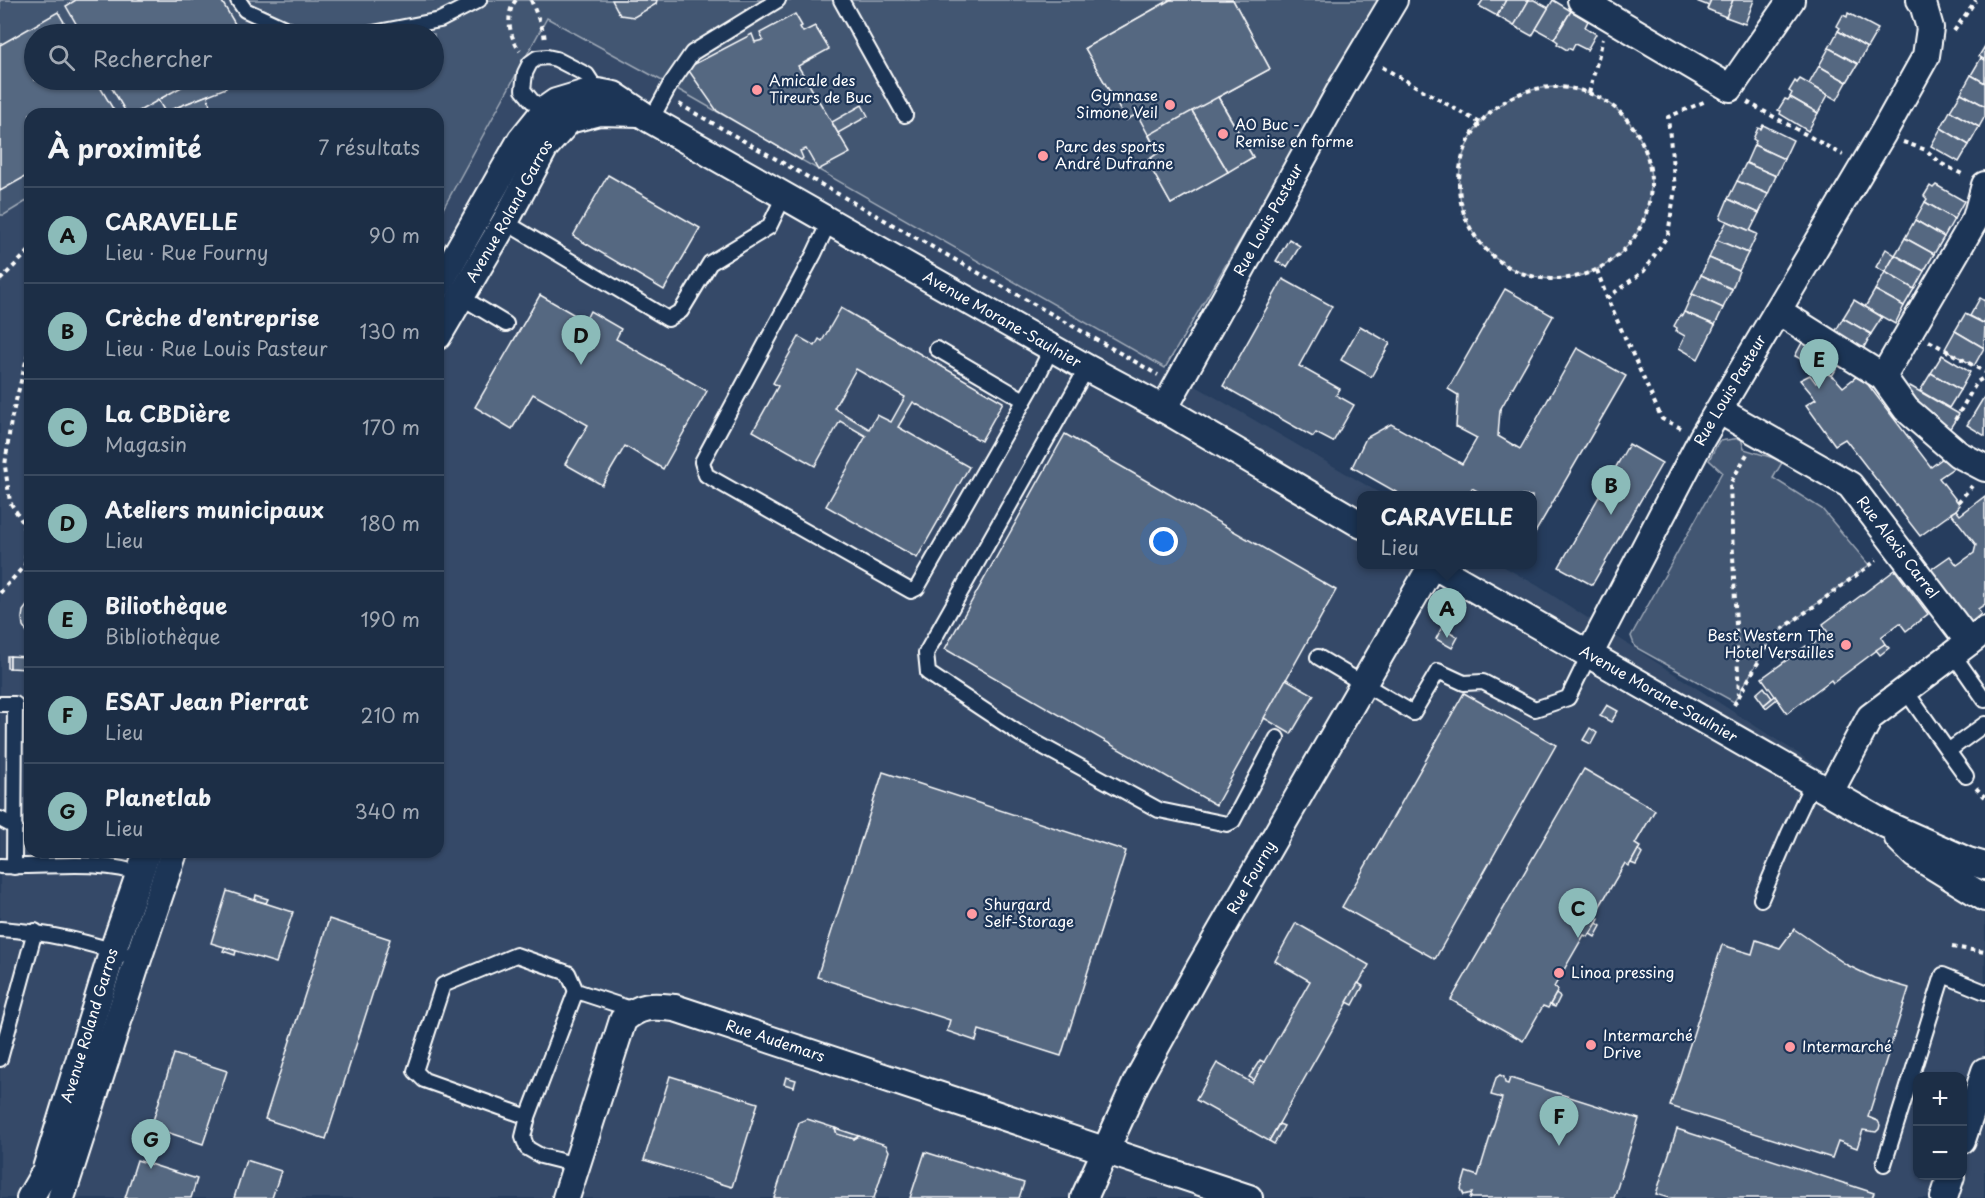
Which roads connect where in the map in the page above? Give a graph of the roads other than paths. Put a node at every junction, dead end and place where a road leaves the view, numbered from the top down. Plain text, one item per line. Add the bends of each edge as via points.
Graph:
1 (238, 0) edge
2 (479, 0) edge
3 (778, 0) edge
4 (841, 0) edge
5 (1394, 0) edge
6 (1581, 0) edge
7 (1791, 0) edge
8 (1920, 0) edge
9 (276, 24) edge
10 (420, 24) edge
11 (598, 92) junction
12 (546, 109) junction
13 (905, 115) dead end
14 (646, 116) junction
15 (569, 120) junction
16 (1985, 186) edge
17 (784, 196) junction
18 (505, 222) junction
19 (829, 222) junction
20 (444, 275) edge
21 (461, 297) junction
22 (1778, 311) junction
23 (506, 324) dead end
24 (444, 326) edge
25 (1052, 347) junction
26 (937, 349) dead end
27 (1087, 368) junction
28 (1883, 376) junction
29 (1024, 400) junction
30 (1164, 409) junction
31 (1720, 411) junction
32 (1985, 468) edge
33 (1357, 522) edge
34 (1429, 569) edge
35 (1438, 569) edge
36 (1969, 642) edge
37 (1589, 655) junction
38 (1318, 657) dead end
39 (1362, 683) junction
40 (1905, 690) junction
41 (1985, 700) edge
42 (0, 704) edge
43 (1985, 724) edge
44 (1277, 738) dead end
45 (1948, 751) junction
46 (1966, 776) dead end
47 (1822, 787) junction
48 (0, 819) edge
49 (1885, 824) junction
50 (15, 826) junction
51 (172, 858) edge
52 (142, 862) edge
53 (7, 866) edge
54 (1985, 866) edge
55 (164, 882) junction
56 (1985, 898) edge
57 (1761, 899) dead end
58 (0, 929) edge
59 (35, 931) junction
60 (113, 950) junction
61 (138, 959) junction
62 (576, 991) junction
63 (1985, 992) edge
64 (634, 1011) junction
65 (0, 1059) edge
66 (1985, 1071) edge
67 (528, 1117) junction
68 (1967, 1126) edge
69 (1105, 1151) junction
70 (1884, 1164) dead end
71 (576, 1165) junction
72 (1950, 1180) edge
73 (30, 1198) edge
74 (61, 1198) edge
75 (566, 1198) edge
76 (1084, 1198) edge
77 (1249, 1198) edge
78 (1944, 1198) edge

1 - 9 lane via 245,10
2 - 10 lane via 441,20
3 - 14 lane via 692,53 665,96
4 - 13 lane
5 - 30 street, Rue Louis Pasteur via 1336,97
6 - 7 street via 1730,88
8 - 22 street, Rue Louis Pasteur via 1930,28 1926,56
11 - 12 street via 556,102
11 - 12 lane via 587,75 556,59 537,58 525,73 524,90
11 - 14 street, Avenue Morane-Saulnier via 614,95
12 - 15 street
12 - 20 street, Avenue Roland Garros via 521,140
14 - 15 street via 599,112
14 - 17 street, Avenue Morane-Saulnier
15 - 18 street, Avenue Roland Garros via 545,147
16 - 28 street via 1976,218
17 - 18 lane via 769,227 710,262 681,311 668,319
17 - 19 street, Avenue Morane-Saulnier
18 - 21 street, Avenue Roland Garros
19 - 25 street, Avenue Morane-Saulnier
19 - 29 lane via 702,462 706,475 911,591 917,588
21 - 23 lane
21 - 24 street, Avenue Roland Garros
22 - 28 street
22 - 31 street, Rue Louis Pasteur
25 - 27 street, Avenue Morane-Saulnier
25 - 29 lane
26 - 29 lane
27 - 30 street, Avenue Morane-Saulnier
27 - 44 lane via 926,653 928,673 1020,734 1159,810 1227,824 1233,821
28 - 32 street via 1906,409 1958,454
30 - 33 street, Avenue Morane-Saulnier
31 - 36 street, Rue Alexis Carrel via 1850,485
31 - 37 street, Rue Louis Pasteur via 1702,438
34 - 39 street, Rue Fourny
35 - 37 street, Avenue Morane-Saulnier
36 - 40 street
36 - 41 lane
37 - 39 lane via 1568,698 1535,709 1483,682 1464,683 1438,671 1413,713
37 - 47 street, Avenue Morane-Saulnier
38 - 39 lane
39 - 69 street, Rue Fourny via 1189,986 1136,1083
40 - 45 lane
40 - 47 street via 1870,717
42 - 50 lane via 15,704
43 - 45 lane
45 - 46 lane
47 - 49 street, Avenue Morane-Saulnier
47 - 57 lane via 1789,833
48 - 50 lane
49 - 54 street, Avenue Morane-Saulnier
49 - 56 street, Avenue Morane-Saulnier via 1915,855
50 - 53 lane
51 - 55 street, Avenue Roland Garros
52 - 53 lane via 121,868
52 - 55 lane
52 - 60 street, Avenue Roland Garros
55 - 61 street, Avenue Roland Garros
58 - 59 lane
59 - 60 lane
59 - 65 lane
60 - 61 lane
60 - 73 street, Avenue Roland Garros via 45,1172
61 - 74 street, Avenue Roland Garros
62 - 64 lane
62 - 67 lane
62 - 67 lane via 568,973 516,955 443,985 415,1071 424,1080
63 - 70 lane via 1943,975
64 - 69 street, Rue Audemars via 652,1006 675,1008
64 - 71 street via 623,1020
66 - 68 street
67 - 71 lane via 523,1137 528,1148 541,1156
69 - 76 street, Rue Fourny
69 - 77 street, Rue Audemars
71 - 75 street
72 - 78 street

